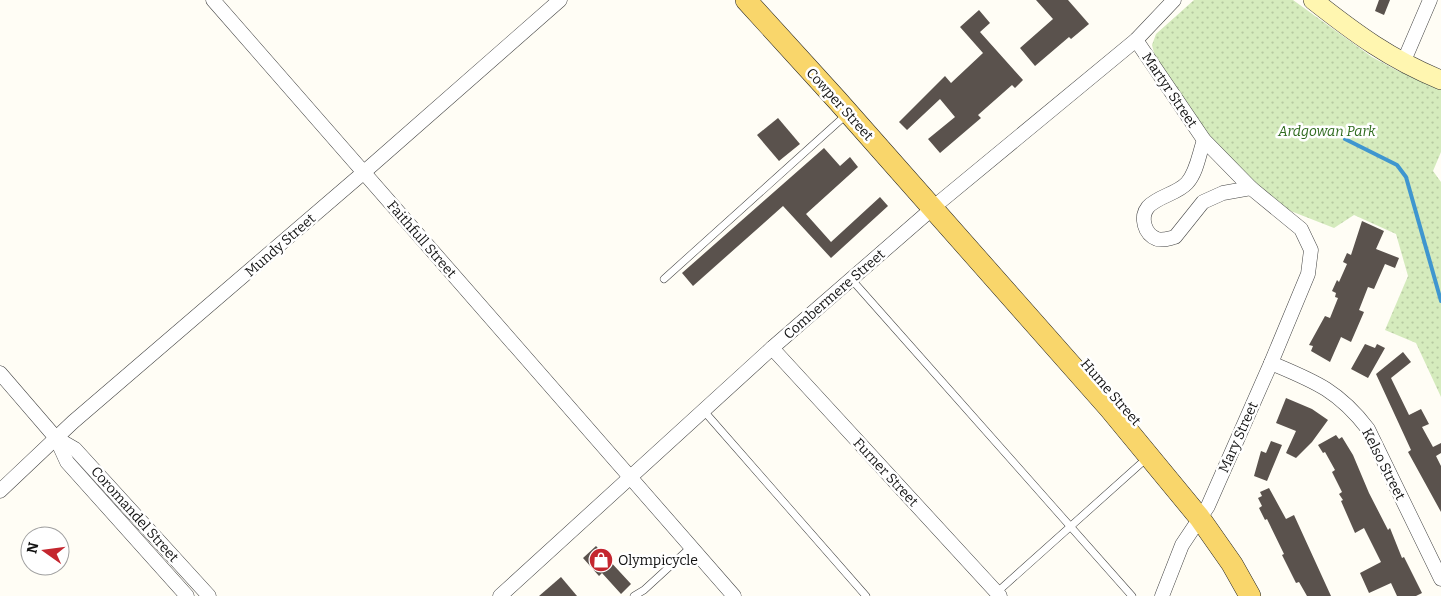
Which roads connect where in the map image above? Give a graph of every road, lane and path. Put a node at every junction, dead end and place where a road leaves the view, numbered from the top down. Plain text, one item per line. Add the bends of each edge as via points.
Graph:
1 (213, 0) edge
2 (560, 0) edge
3 (746, 0) edge
4 (763, 0) edge
5 (1174, 0) edge
6 (1313, 0) edge
7 (1430, 0) edge
8 (1136, 40) junction
9 (1403, 63) junction
10 (1441, 80) edge
11 (849, 113) junction
12 (1204, 140) junction
13 (363, 173) junction
14 (1251, 188) junction
15 (936, 205) junction
16 (1308, 274) joint
17 (664, 278) dead end
18 (852, 280) junction
19 (772, 348) junction
20 (1271, 363) junction
21 (0, 373) edge
22 (703, 410) junction
23 (56, 438) junction
24 (1149, 457) junction
25 (631, 477) junction
26 (0, 491) edge
27 (1203, 512) junction
28 (133, 513) junction
29 (122, 523) junction
30 (1071, 528) junction
31 (691, 547) junction
32 (193, 578) junction
33 (1441, 579) edge
34 (184, 593) edge
35 (997, 595) edge
36 (209, 596) edge
37 (500, 596) edge
38 (634, 596) edge
39 (734, 596) edge
40 (866, 596) edge
41 (1132, 596) edge
42 (1162, 596) edge
43 (1250, 596) edge
44 (1264, 596) edge

1 - 13 street, Faithfull Street
2 - 13 street, Mundy Street
3 - 11 main road, Cowper Street
4 - 15 main road, Cowper Street via 851,94
5 - 8 street, Combermere Street
6 - 9 street via 1372,45
7 - 9 street
8 - 12 street, Martyr Street
8 - 15 street, Combermere Street
9 - 10 street
11 - 15 main road, Cowper Street
11 - 17 lane
12 - 14 street, Martyr Street
12 - 14 street, Martyr Street via 1188,182 1150,205 1145,212 1143,220 1150,235 1157,240 1175,237 1203,202 1222,193
13 - 23 street, Mundy Street
13 - 25 street, Faithfull Street
14 - 16 street, Martyr Street via 1301,229 1311,250
15 - 18 street, Combermere Street
15 - 24 main road, Hume Street
15 - 27 main road, Hume Street via 1120,401
16 - 20 street, Mary Street
18 - 19 street, Combermere Street
18 - 30 lane
19 - 22 street, Combermere Street
19 - 35 street, Furner Street
20 - 27 street, Mary Street
20 - 33 street, Kelso Street via 1320,384 1353,410 1376,444
21 - 23 street, Coromandel Street
22 - 25 street, Combermere Street
22 - 40 lane
23 - 26 street, Mundy Street
23 - 28 street, Coromandel Street via 75,449
23 - 29 street, Coromandel Street via 67,462
24 - 27 main road, Hume Street
24 - 30 lane
25 - 31 street, Faithfull Street
25 - 37 street, Combermere Street
27 - 42 street, Mary Street via 1182,545
27 - 43 main road, Hume Street
27 - 44 main road, Hume Street via 1226,531
28 - 29 street
28 - 32 street, Coromandel Street
29 - 34 street, Coromandel Street
30 - 35 lane
30 - 41 lane
31 - 38 lane
31 - 39 street, Faithfull Street
32 - 34 street
32 - 36 street, Coromandel Street

